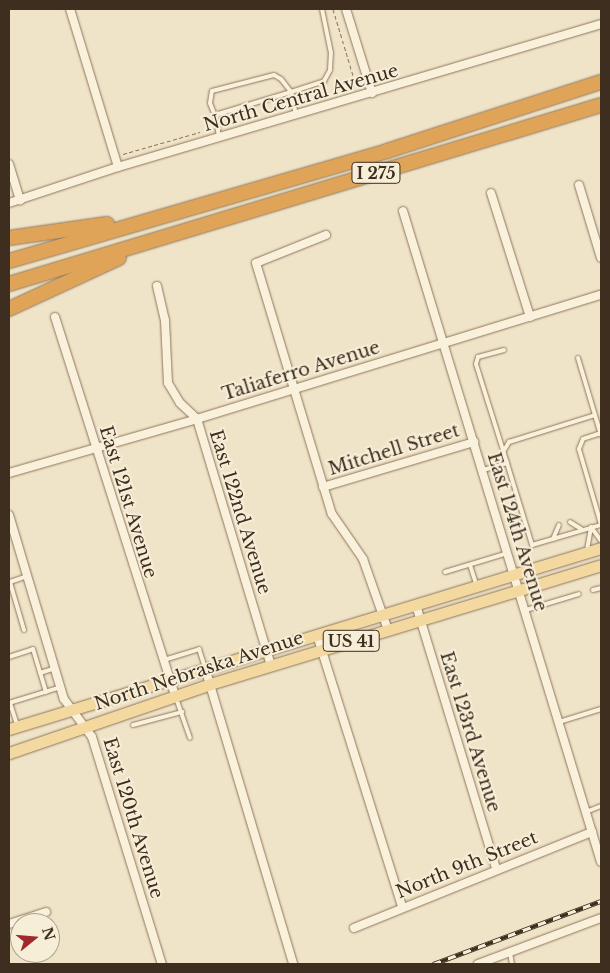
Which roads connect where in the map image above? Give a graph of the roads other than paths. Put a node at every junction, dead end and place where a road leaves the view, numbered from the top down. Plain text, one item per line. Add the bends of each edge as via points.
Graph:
1 (70, 9) edge
2 (322, 9) edge
3 (346, 9) edge
4 (601, 24) edge
5 (601, 82) edge
6 (290, 92) junction
7 (372, 93) junction
8 (601, 105) edge
9 (296, 116) junction
10 (216, 118) junction
11 (218, 138) junction
12 (9, 164) edge
13 (118, 167) junction
14 (579, 185) dead end
15 (491, 193) dead end
16 (20, 200) junction
17 (9, 203) edge
18 (403, 211) dead end
19 (152, 218) junction
20 (326, 235) dead end
21 (9, 238) edge
22 (150, 242) junction
23 (601, 258) edge
24 (9, 261) edge
25 (9, 284) edge
26 (158, 286) dead end
27 (601, 295) edge
28 (9, 309) edge
29 (55, 317) dead end
30 (530, 317) junction
31 (444, 342) junction
32 (504, 350) dead end
33 (578, 358) dead end
34 (293, 390) junction
35 (595, 415) junction
36 (197, 419) junction
37 (601, 434) edge
38 (474, 442) junction
39 (94, 446) junction
40 (503, 453) junction
41 (506, 463) junction
42 (483, 470) junction
43 (9, 473) edge
44 (323, 487) junction
45 (9, 516) edge
46 (570, 522) dead end
47 (559, 525) dead end
48 (601, 525) edge
49 (591, 528) junction
50 (583, 530) junction
51 (553, 539) junction
52 (601, 541) edge
53 (601, 548) edge
54 (585, 553) junction
55 (508, 554) junction
56 (470, 565) junction
57 (601, 565) edge
58 (445, 572) dead end
59 (515, 575) junction
60 (27, 576) junction
61 (9, 579) edge
62 (477, 586) junction
63 (601, 588) edge
64 (520, 590) junction
65 (593, 590) dead end
66 (579, 594) dead end
67 (416, 605) junction
68 (526, 610) junction
69 (383, 615) junction
70 (421, 620) junction
71 (24, 630) dead end
72 (388, 630) junction
73 (317, 635) junction
74 (322, 650) junction
75 (266, 651) junction
76 (9, 657) edge
77 (162, 660) junction
78 (270, 666) junction
79 (55, 668) junction
80 (205, 668) junction
81 (40, 672) junction
82 (168, 680) junction
83 (210, 684) junction
84 (60, 687) junction
85 (46, 692) junction
86 (175, 696) junction
87 (9, 703) edge
88 (70, 709) junction
89 (601, 709) edge
90 (182, 712) junction
91 (559, 722) junction
92 (133, 725) dead end
93 (13, 727) edge
94 (86, 727) junction
95 (190, 738) dead end
96 (9, 754) edge
97 (601, 806) edge
98 (586, 812) junction
99 (592, 832) junction
100 (601, 862) edge
101 (496, 868) junction
102 (402, 906) junction
103 (46, 912) dead end
104 (601, 918) edge
105 (9, 924) edge
106 (354, 928) dead end
107 (510, 952) junction
108 (162, 964) edge
109 (293, 964) edge
110 (478, 964) edge
111 (512, 964) edge

1 - 13 street
2 - 6 lane via 331,53 330,70 324,81
3 - 7 street
4 - 7 street, North Central Avenue
5 - 19 highway, I 275 via 387,151
6 - 9 lane
6 - 10 lane via 228,110
6 - 10 lane via 281,78 274,75 212,91 210,103
7 - 9 street, North Central Avenue
8 - 22 highway, I 275
9 - 11 street, North Central Avenue
10 - 11 lane
11 - 13 street, North Central Avenue
12 - 16 street
13 - 16 street, North Central Avenue
14 - 23 street
15 - 30 street
16 - 17 street, North Central Avenue
18 - 31 street, East 124th Avenue
19 - 21 highway
19 - 24 highway, I 275
20 - 34 street via 256,263
22 - 25 highway, I 275
22 - 28 highway
26 - 36 street, East 122nd Avenue via 166,320 168,383 180,403
27 - 30 street, Taliaferro Avenue
29 - 39 street, East 121st Avenue
30 - 31 street, Taliaferro Avenue
31 - 34 street, Taliaferro Avenue
31 - 38 street, East 124th Avenue
32 - 40 lane via 478,357 476,364
33 - 35 lane
34 - 36 street, Taliaferro Avenue
34 - 44 street
35 - 37 lane
35 - 40 lane via 509,442
36 - 39 street, Taliaferro Avenue
36 - 75 street, East 122nd Avenue
37 - 48 lane via 583,439 579,449
38 - 42 street, East 124th Avenue
38 - 44 street, Mitchell Street
39 - 43 street, Taliaferro Avenue
39 - 77 street, East 121st Avenue
40 - 41 lane
41 - 42 lane
41 - 51 lane via 532,545
42 - 55 street, East 124th Avenue
44 - 69 street via 332,514 363,559
45 - 60 street, East 120th Avenue
46 - 50 lane
47 - 51 lane
48 - 49 lane
49 - 50 lane
49 - 52 lane
49 - 54 lane
50 - 51 lane
53 - 54 main road, North Nebraska Avenue / US 41
54 - 59 main road, North Nebraska Avenue / US 41
55 - 56 lane
55 - 59 street, East 124th Avenue
56 - 58 lane
56 - 62 lane
57 - 64 main road, North Nebraska Avenue / US 41
59 - 62 main road, North Nebraska Avenue / US 41
59 - 64 street, East 124th Avenue
60 - 61 lane
60 - 79 street, East 120th Avenue
61 - 71 lane
62 - 67 main road, North Nebraska Avenue / US 41
63 - 65 lane
64 - 68 street, East 124th Avenue
64 - 70 main road, North Nebraska Avenue / US 41
66 - 68 lane
67 - 69 main road, North Nebraska Avenue / US 41
67 - 70 street, East 123rd Avenue
68 - 91 street, East 124th Avenue
69 - 72 street
69 - 73 main road, North Nebraska Avenue / US 41
70 - 72 main road, North Nebraska Avenue / US 41
70 - 101 street, East 123rd Avenue
72 - 74 main road, North Nebraska Avenue / US 41
73 - 74 street
73 - 75 main road, North Nebraska Avenue / US 41
74 - 78 main road, North Nebraska Avenue / US 41
74 - 102 street
75 - 78 street, East 122nd Avenue
75 - 80 main road, North Nebraska Avenue / US 41
76 - 81 lane via 33,649
77 - 80 lane via 199,649
77 - 82 street, East 121st Avenue
78 - 83 main road, North Nebraska Avenue / US 41
79 - 81 lane
79 - 84 street, East 120th Avenue
80 - 82 main road, North Nebraska Avenue / US 41
80 - 83 street
81 - 85 lane
82 - 86 street, East 121st Avenue
82 - 88 main road, North Nebraska Avenue / US 41
83 - 86 main road, North Nebraska Avenue / US 41
83 - 109 street
84 - 85 lane
84 - 88 street, East 120th Avenue
85 - 87 lane
86 - 90 lane
86 - 94 main road, North Nebraska Avenue / US 41
87 - 93 lane
88 - 93 main road, North Nebraska Avenue / US 41
88 - 94 street, East 120th Avenue
89 - 91 lane
90 - 92 lane
90 - 95 lane
91 - 98 street, East 124th Avenue
94 - 96 main road, North Nebraska Avenue / US 41
94 - 108 street, East 120th Avenue via 92,737
97 - 98 lane
98 - 99 street, East 124th Avenue
99 - 100 street, East 124th Avenue
99 - 101 street, North 9th Street
101 - 102 street, North 9th Street
102 - 106 street, North 9th Street
103 - 105 street
104 - 107 street
107 - 110 street
107 - 111 lane

